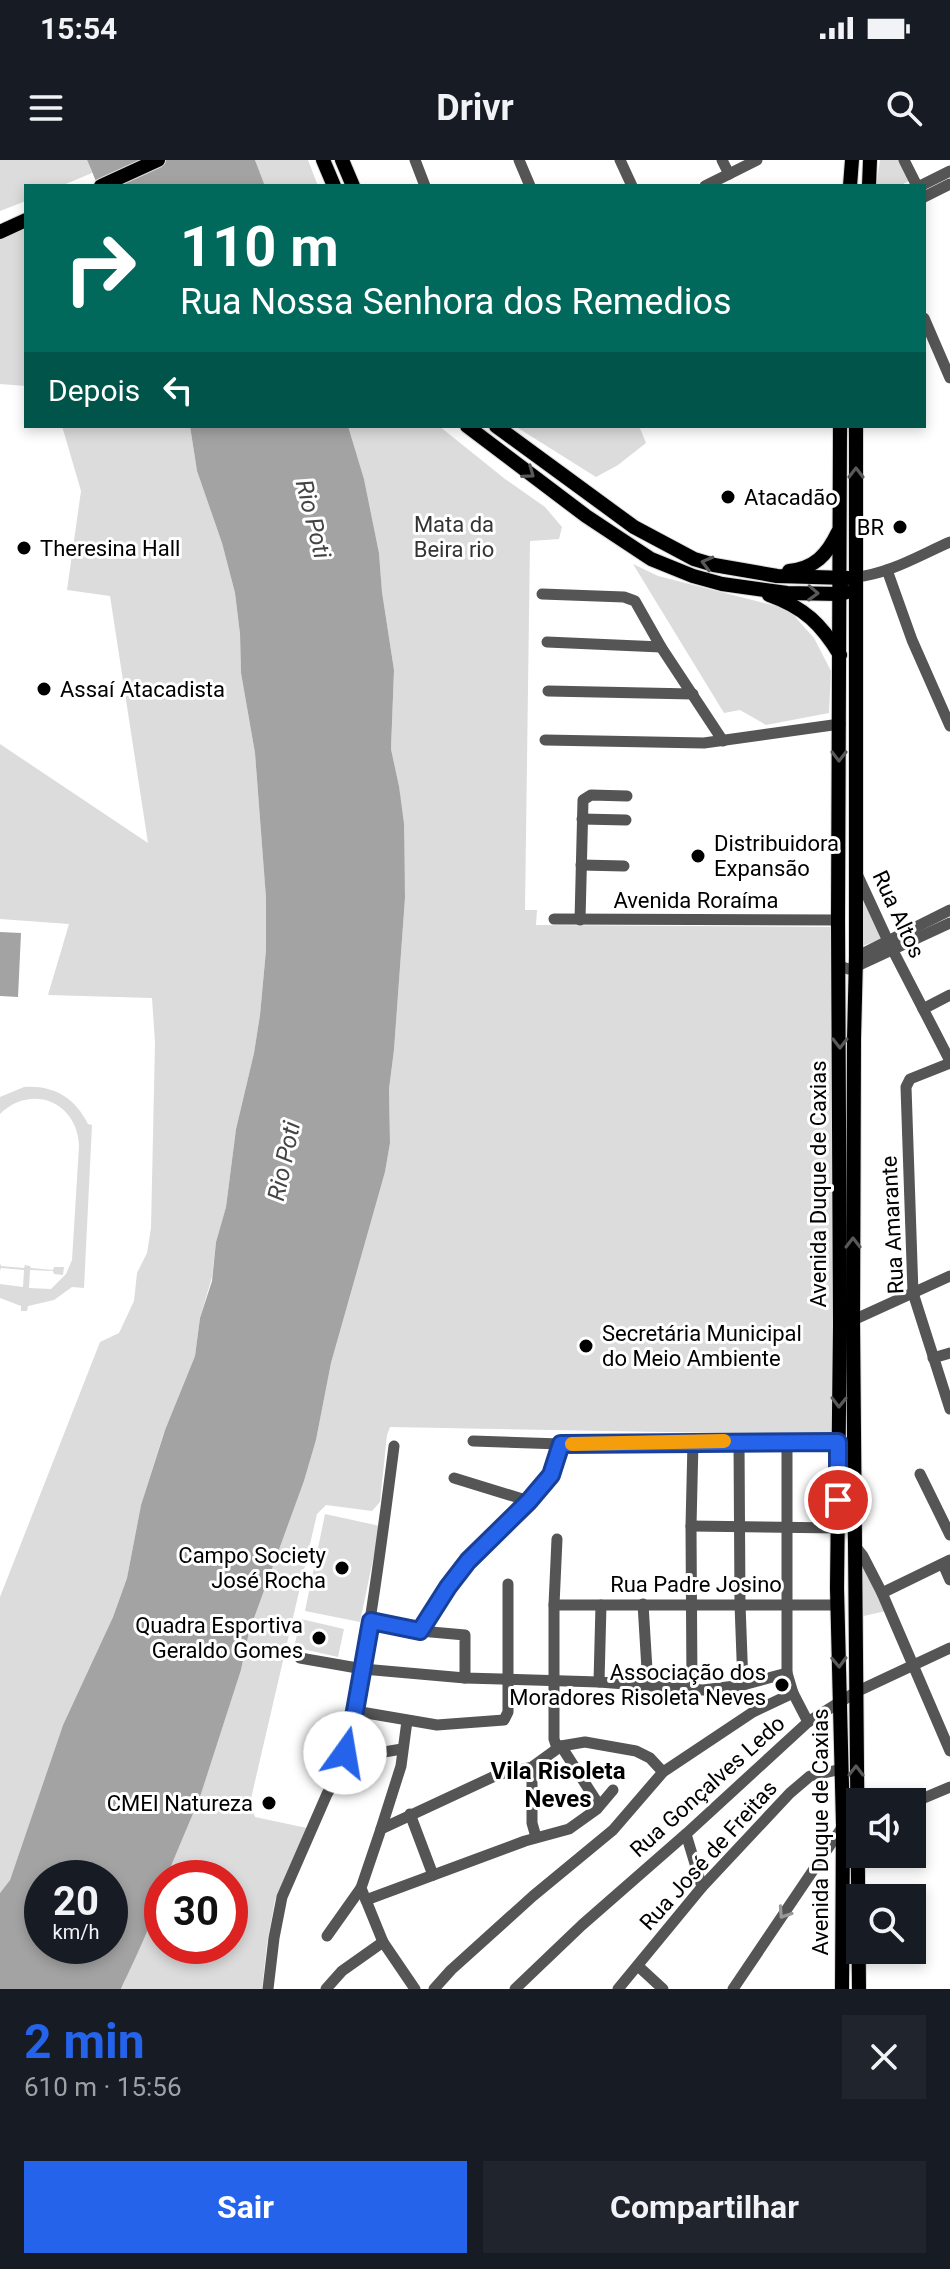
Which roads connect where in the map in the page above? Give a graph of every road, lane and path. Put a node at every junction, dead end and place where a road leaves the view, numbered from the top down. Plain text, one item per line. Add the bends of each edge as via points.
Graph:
1 (143, 160) edge
2 (158, 160) edge
3 (323, 160) edge
4 (342, 160) edge
5 (415, 160) edge
6 (519, 160) edge
7 (620, 160) edge
8 (722, 160) edge
9 (757, 160) edge
10 (852, 160) edge
11 (870, 160) edge
12 (904, 160) edge
13 (950, 171) edge
14 (729, 174) junction
15 (351, 181) edge
16 (90, 184) edge
17 (105, 184) edge
18 (334, 184) edge
19 (424, 184) edge
20 (529, 184) edge
21 (631, 184) edge
22 (709, 184) edge
23 (850, 184) edge
24 (869, 184) edge
25 (917, 184) edge
26 (922, 184) edge
27 (950, 184) edge
28 (926, 196) edge
29 (24, 218) edge
30 (0, 224) edge
31 (0, 232) edge
32 (926, 323) edge
33 (950, 378) edge
34 (470, 428) edge
35 (499, 428) edge
36 (840, 428) edge
37 (856, 428) edge
38 (840, 528) junction
39 (950, 542) edge
40 (887, 570) junction
41 (756, 574) junction
42 (861, 581) junction
43 (840, 587) junction
44 (754, 589) junction
45 (542, 594) dead end
46 (547, 642) dead end
47 (661, 647) junction
48 (840, 655) junction
49 (548, 691) dead end
50 (693, 694) junction
51 (840, 724) junction
52 (950, 726) edge
53 (545, 740) dead end
54 (723, 741) junction
55 (627, 796) dead end
56 (582, 819) junction
57 (626, 820) dead end
58 (581, 865) junction
59 (624, 866) dead end
60 (855, 869) junction
61 (950, 910) edge
62 (554, 919) dead end
63 (580, 920) junction
64 (838, 920) junction
65 (950, 923) edge
66 (890, 946) junction
67 (856, 962) junction
68 (838, 965) junction
69 (950, 995) edge
70 (923, 1009) junction
71 (950, 1062) edge
72 (950, 1276) edge
73 (913, 1293) junction
74 (846, 1323) junction
75 (950, 1353) edge
76 (933, 1358) junction
77 (947, 1394) edge
78 (950, 1409) edge
79 (473, 1441) dead end
80 (739, 1441) junction
81 (693, 1442) junction
82 (787, 1442) junction
83 (838, 1442) junction
84 (561, 1444) junction
85 (394, 1446) dead end
86 (920, 1474) dead end
87 (454, 1478) dead end
88 (529, 1501) junction
89 (691, 1526) junction
90 (740, 1527) junction
91 (786, 1527) junction
92 (838, 1528) junction
93 (950, 1535) edge
94 (557, 1539) dead end
95 (855, 1546) junction
96 (946, 1562) edge
97 (950, 1580) edge
98 (508, 1584) dead end
99 (882, 1593) junction
100 (643, 1604) junction
101 (693, 1604) junction
102 (740, 1604) junction
103 (787, 1604) junction
104 (554, 1605) junction
105 (601, 1605) junction
106 (838, 1605) junction
107 (371, 1621) junction
108 (420, 1631) junction
109 (950, 1648) edge
110 (300, 1658) dead end
111 (914, 1664) junction
112 (363, 1669) junction
113 (787, 1673) junction
114 (465, 1678) junction
115 (508, 1679) junction
116 (554, 1680) junction
117 (599, 1682) junction
118 (743, 1685) junction
119 (648, 1686) junction
120 (692, 1688) junction
121 (856, 1692) junction
122 (793, 1693) junction
123 (841, 1700) junction
124 (355, 1711) junction
125 (407, 1721) junction
126 (808, 1722) junction
127 (559, 1747) junction
128 (402, 1749) junction
129 (950, 1751) edge
130 (532, 1767) junction
131 (842, 1769) junction
132 (663, 1772) junction
133 (340, 1773) junction
134 (950, 1787) edge
135 (854, 1788) edge
136 (846, 1789) edge
137 (613, 1790) dead end
138 (926, 1797) edge
139 (599, 1805) junction
140 (410, 1814) junction
141 (381, 1829) junction
142 (686, 1834) junction
143 (846, 1835) edge
144 (536, 1837) junction
145 (850, 1868) edge
146 (855, 1868) edge
147 (433, 1875) junction
148 (702, 1887) junction
149 (361, 1888) junction
150 (366, 1900) junction
151 (327, 1936) dead end
152 (383, 1942) junction
153 (638, 1966) junction
154 (268, 1989) edge
155 (326, 1989) edge
156 (415, 1989) edge
157 (434, 1989) edge
158 (515, 1989) edge
159 (618, 1989) edge
160 (663, 1989) edge
161 (733, 1989) edge
162 (842, 1989) edge
163 (859, 1989) edge

1 - 16 main road
2 - 17 main road
3 - 18 main road
4 - 15 main road
5 - 19 street
6 - 20 street
7 - 21 street
8 - 14 street
9 - 14 street
10 - 23 main road
11 - 24 main road
12 - 25 street
13 - 26 street
14 - 22 street
15 - 18 main road
27 - 28 street
29 - 30 main road
29 - 31 main road
32 - 33 street
34 -> 44 main road via 651,559 693,576
41 -> 35 main road via 694,559 658,541
36 - 38 main road, Avenida Duque de Caxias
42 -> 37 main road, Avenida Duque de Caxias
38 - 41 main road via 818,563
38 - 43 main road, Avenida Duque de Caxias
39 - 40 street
40 - 42 street
40 - 52 street
41 - 43 main road
42 - 43 main road
42 - 60 main road, Avenida Duque de Caxias
44 -> 43 main road
43 - 48 main road, Avenida Duque de Caxias
44 - 48 main road via 807,614
45 - 47 street via 630,598
46 - 47 street
47 - 50 street
48 - 51 main road, Avenida Duque de Caxias
49 - 50 street
50 - 54 street
51 - 54 street
51 -> 64 main road, Avenida Duque de Caxias
53 - 54 street
55 - 56 street via 588,796
56 - 57 street
56 - 58 street
58 - 59 street
58 - 63 street
60 - 66 street, Rua Altos
60 - 67 main road, Avenida Duque de Caxias
61 - 66 street
62 - 63 street, Avenida Roraíma
63 - 64 street, Avenida Roraíma
64 - 68 main road, Avenida Duque de Caxias
65 - 66 street
66 - 67 street
66 - 70 street, Rua Altos
67 - 68 street via 848,969
74 -> 67 main road, Avenida Duque de Caxias
68 -> 74 main road, Avenida Duque de Caxias
69 - 70 street
70 - 71 street, Rua Altos
71 - 73 street, Rua Amarante via 906,1084
72 - 73 street
73 - 74 street
73 - 76 street, Rua Amarante
74 -> 83 main road, Avenida Duque de Caxias
74 - 95 main road, Avenida Duque de Caxias
75 - 76 street
76 - 77 street, Rua Amarante
77 - 78 street, Rua Amarante
79 - 84 street
80 - 81 street
80 - 82 street
80 - 90 street
81 - 84 street
81 - 89 street
82 - 83 street
82 - 91 street
83 - 92 main road, Avenida Duque de Caxias
84 - 88 street via 551,1475
85 - 107 street
86 - 93 street
87 - 88 street
88 - 108 street via 462,1568
89 - 90 street
89 - 101 street
90 - 91 street
90 - 102 street
91 - 92 street
91 - 103 street
92 - 106 main road, Avenida Duque de Caxias
94 - 104 street
95 - 99 street
95 - 121 main road, Avenida Duque de Caxias
96 - 97 street
96 - 99 street
98 - 115 street
99 - 111 street
100 - 101 street, Rua Padre Josino
100 - 105 street, Rua Padre Josino
100 - 119 street
101 - 102 street, Rua Padre Josino
101 - 120 street
102 - 103 street, Rua Padre Josino
102 - 118 street
103 - 106 street, Rua Padre Josino
103 - 113 street
104 - 105 street, Rua Padre Josino
104 - 116 street
105 - 117 street
106 -> 123 main road, Avenida Duque de Caxias
107 - 108 street
107 - 112 street
108 - 114 street via 465,1635
109 - 111 street, Rua Gonçalves Ledo
110 - 112 street
111 - 121 street, Rua Gonçalves Ledo
111 - 129 street
112 - 114 street
112 - 124 street
113 - 118 street
113 - 122 street
114 - 115 street
115 - 116 street
115 - 125 street via 508,1712 500,1722 447,1726
116 - 117 street
116 - 127 street via 554,1739
117 - 119 street
118 - 120 street
119 - 120 street
121 - 123 street, Rua Gonçalves Ledo
135 -> 121 main road, Avenida Duque de Caxias
122 - 126 street
122 - 132 street via 753,1712
123 - 126 street, Rua Gonçalves Ledo
123 - 131 main road, Avenida Duque de Caxias
124 - 125 street
124 - 133 street
125 - 128 street
126 - 142 street, Rua Gonçalves Ledo
127 - 130 street
127 - 132 street via 585,1742 636,1751
127 - 139 street
128 - 133 street via 378,1753
128 - 141 street via 399,1777
130 - 140 street via 497,1775
130 - 144 street
131 - 136 main road, Avenida Duque de Caxias
131 - 148 street, Rua José de Freitas via 810,1776
132 - 157 street via 613,1830
133 - 154 street via 315,1817 282,1897
134 - 138 street
137 - 139 street
139 - 144 street via 569,1829
140 - 141 street
140 - 147 street
141 - 149 street
142 - 148 street
142 - 158 street, Rua Gonçalves Ledo
143 -> 161 street
144 - 147 street
145 - 162 main road, Avenida Duque de Caxias
146 - 163 main road, Avenida Duque de Caxias
147 - 150 street
148 - 153 street, Rua José de Freitas
149 - 150 street
149 - 151 street
150 - 152 street
152 - 155 street
152 - 156 street
153 - 159 street, Rua José de Freitas
153 - 160 street

